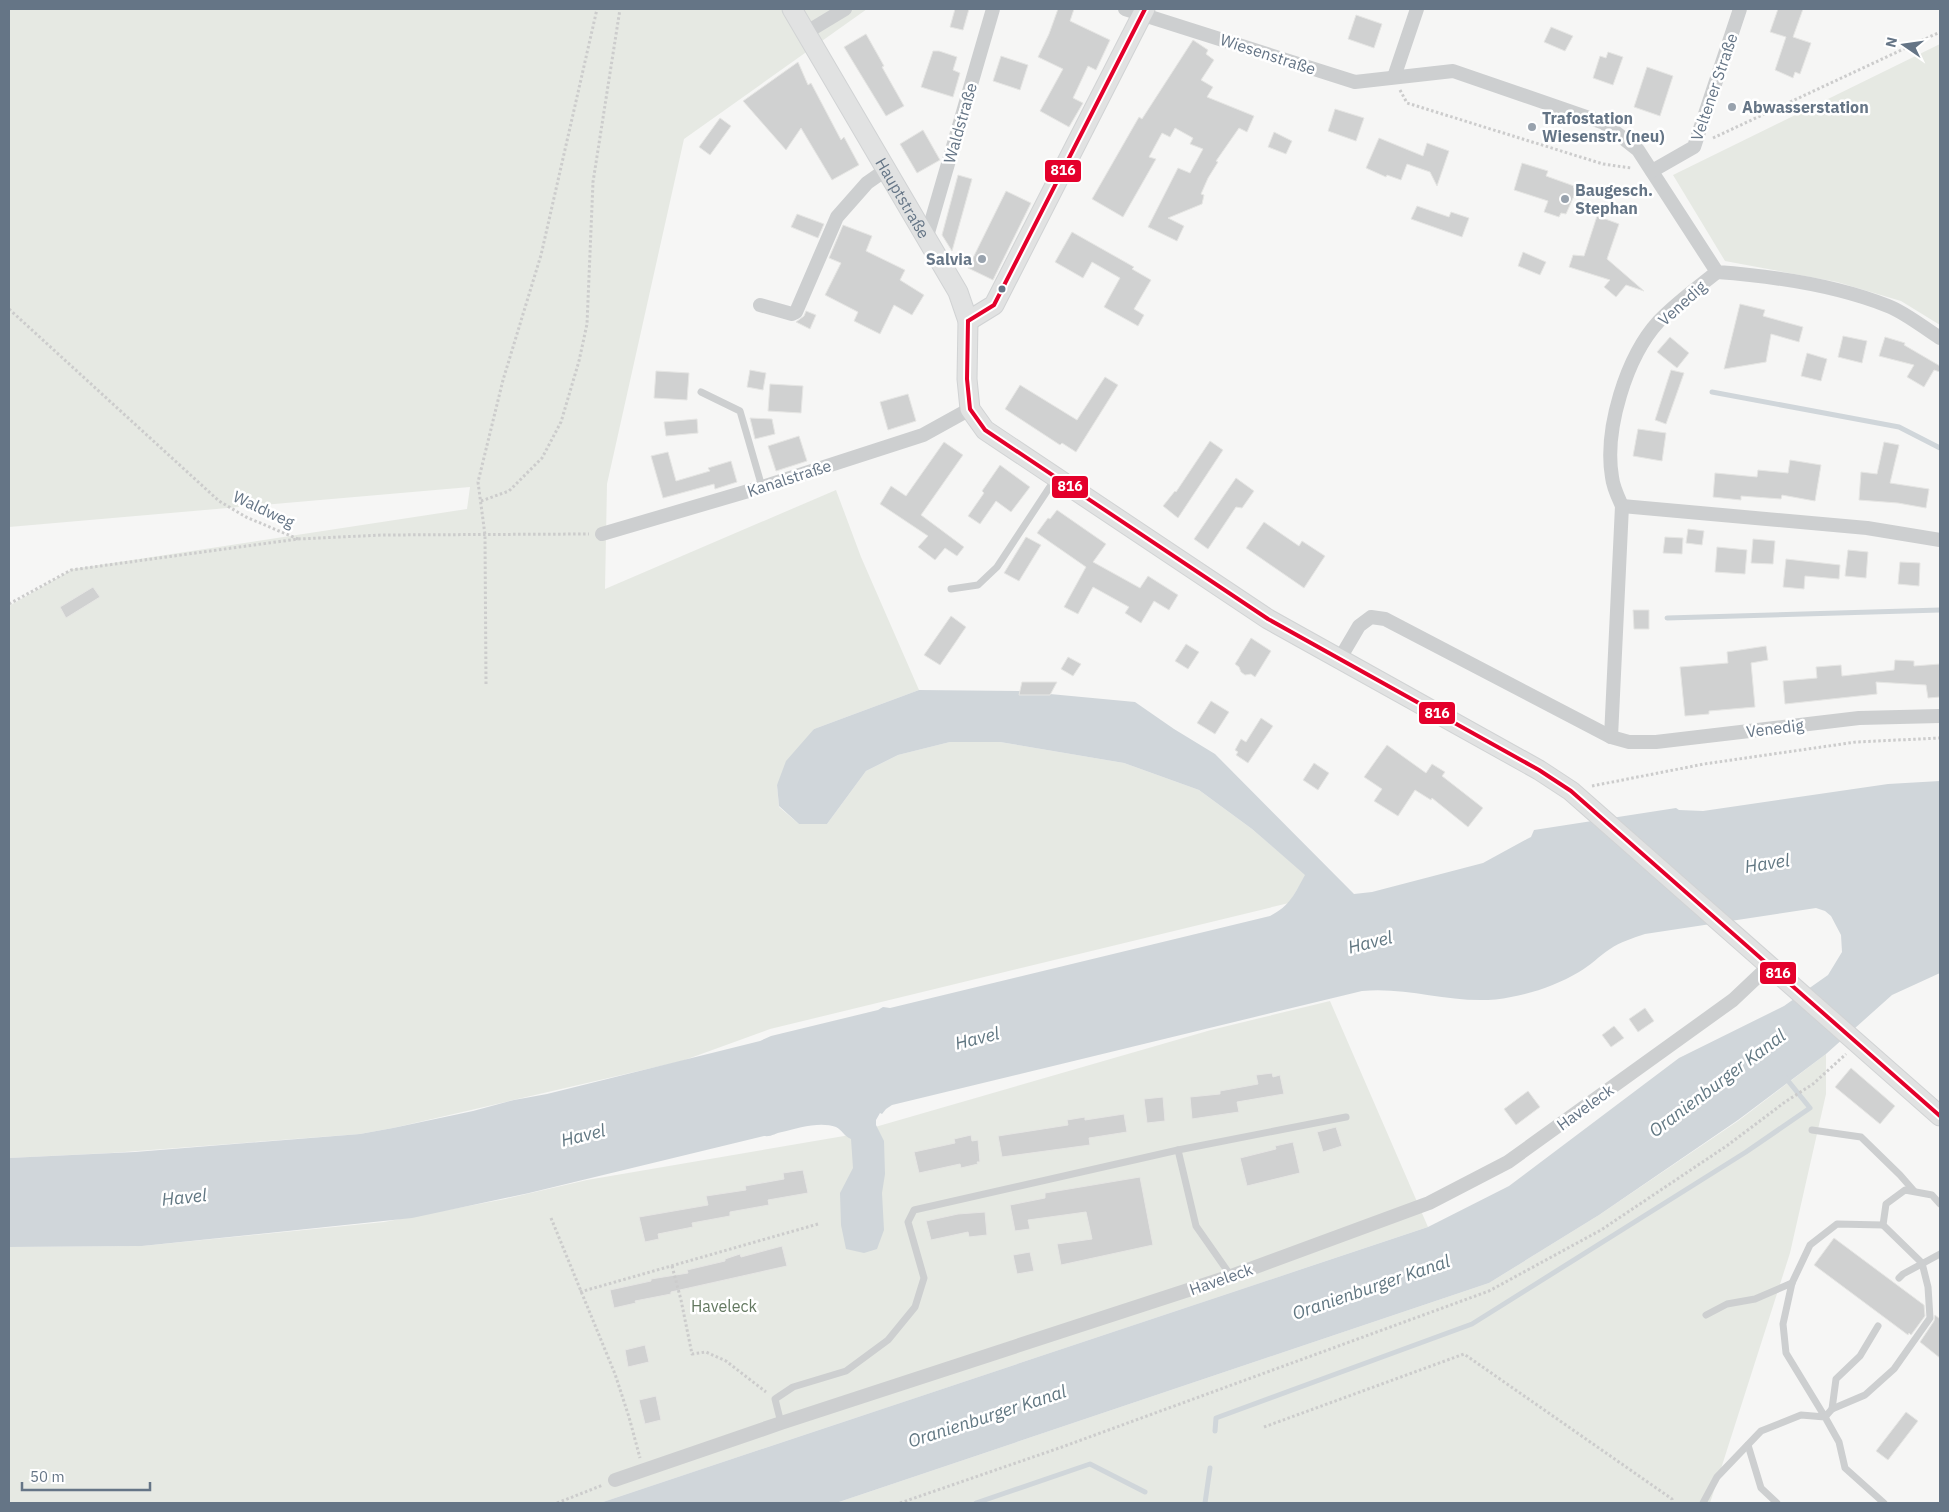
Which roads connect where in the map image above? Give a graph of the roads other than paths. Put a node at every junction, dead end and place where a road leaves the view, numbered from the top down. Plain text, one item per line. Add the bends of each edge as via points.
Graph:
1 (792, 9) edge
2 (845, 9) edge
3 (992, 9) edge
4 (1418, 9) edge
5 (1740, 9) edge
6 (1138, 11) edge
7 (807, 32) junction
8 (1394, 77) junction
9 (1638, 150) joint
10 (887, 169) junction
11 (1652, 172) junction
12 (926, 236) junction
13 (1717, 272) junction
14 (760, 305) dead end
15 (968, 321) junction
16 (1940, 338) edge
17 (701, 392) dead end
18 (970, 409) junction
19 (1056, 478) junction
20 (762, 487) junction
21 (1622, 506) junction
22 (602, 534) road end
23 (1940, 540) edge
24 (951, 589) dead end
25 (1339, 660) junction
26 (1940, 716) edge
27 (1611, 738) junction
28 (1770, 965) junction
29 (1940, 1116) edge
30 (1346, 1117) dead end
31 (1812, 1130) dead end
32 (1178, 1150) junction
33 (1914, 1191) junction
34 (1940, 1204) edge
35 (1884, 1225) junction
36 (1940, 1254) edge
37 (1922, 1263) junction
38 (1231, 1276) junction
39 (1899, 1278) dead end
40 (1792, 1283) junction
41 (1706, 1315) dead end
42 (1878, 1326) dead end
43 (1832, 1409) junction
44 (1825, 1417) junction
45 (781, 1423) junction
46 (1748, 1444) junction
47 (615, 1480) road end
48 (1703, 1503) edge
49 (1777, 1503) edge
50 (1884, 1503) edge

1 - 7 main road, Hauptstraße
2 - 7 street
3 - 12 street, Waldstraße
4 - 8 street
5 - 11 street, Veltener Straße via 1694,147
6 - 8 street, Wiesenstraße via 1355,82
6 - 15 main road via 994,305
7 - 10 main road, Hauptstraße
8 - 9 street, Wiesenstraße via 1453,71 1604,123
9 - 11 street, Venedig
10 - 12 main road, Hauptstraße
10 - 14 street via 867,183 837,217 796,312 792,314
11 - 13 street, Venedig
12 - 15 main road, Hauptstraße via 958,292
13 - 16 street, Venedig via 1750,275 1848,294 1890,306
13 - 21 street, Venedig via 1658,322 1629,368 1618,404 1610,451 1612,479
15 - 18 main road, Hauptstraße
17 - 20 lane via 740,411
18 - 19 main road via 985,430
18 - 20 street, Kanalstraße via 923,435
19 - 24 lane via 997,567 978,585
19 - 25 main road via 1268,620
20 - 22 street, Kanalstraße
21 - 23 street via 1867,528
21 - 27 street, Venedig
25 - 27 street, Venedig via 1359,626 1371,617 1385,619
25 - 28 main road via 1539,770 1571,791
26 - 27 street, Venedig via 1859,718 1656,742
28 - 29 main road
28 - 38 street, Haveleck via 1733,1000 1508,1162 1429,1203
30 - 32 lane
31 - 33 lane via 1860,1137
32 - 38 lane via 1196,1226
32 - 45 lane via 914,1210 908,1222 924,1278 915,1307 888,1340 846,1371 793,1387 775,1399
33 - 34 lane via 1932,1195
33 - 35 lane via 1905,1190 1886,1204
35 - 37 lane
35 - 40 lane via 1837,1224 1810,1246
36 - 37 lane
37 - 39 lane
37 - 43 lane via 1930,1318 1894,1370 1865,1395
38 - 45 street, Haveleck
40 - 41 lane via 1755,1299 1727,1304
40 - 44 lane via 1783,1324 1786,1353
42 - 43 lane via 1860,1356 1836,1379
43 - 44 lane
44 - 46 lane via 1801,1415 1761,1431
44 - 50 lane via 1838,1442 1845,1468
45 - 47 street, Haveleck
46 - 48 lane via 1717,1477
46 - 49 lane via 1762,1488

